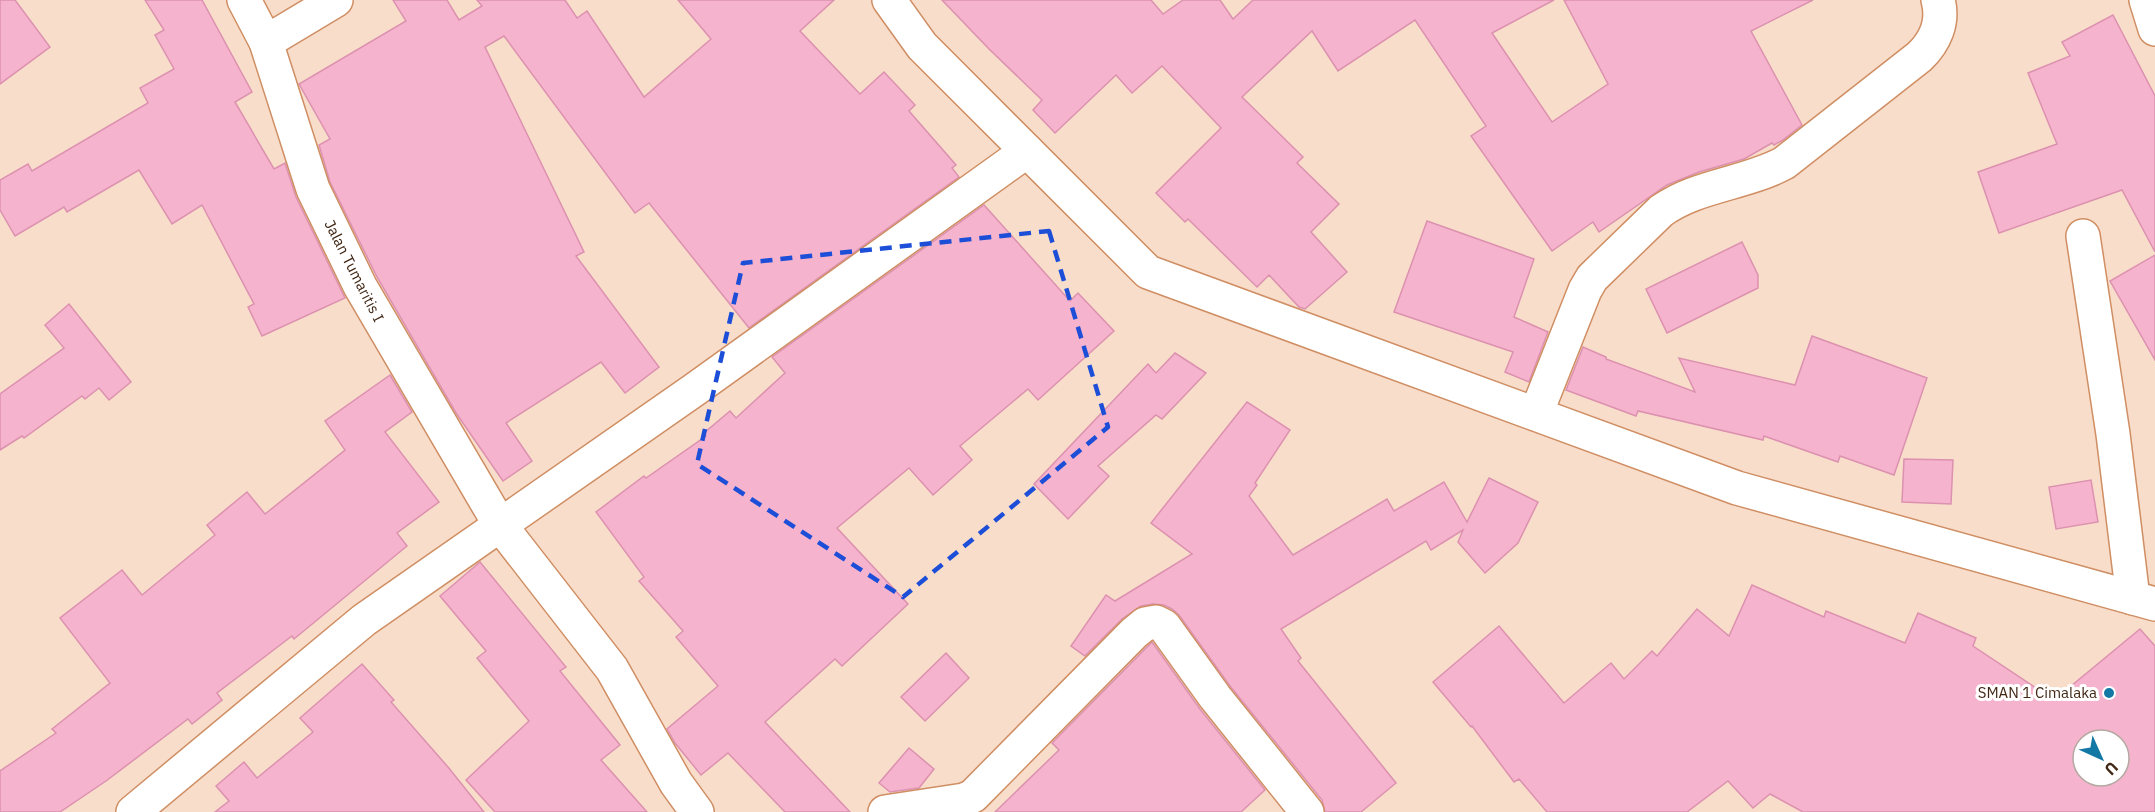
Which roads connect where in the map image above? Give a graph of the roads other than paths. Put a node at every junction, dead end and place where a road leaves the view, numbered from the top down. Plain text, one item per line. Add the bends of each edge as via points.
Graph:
1 (244, 0) edge
2 (336, 0) edge
3 (890, 0) edge
4 (1938, 0) edge
5 (2146, 0) edge
6 (2155, 28) edge
7 (266, 42) junction
8 (1027, 151) junction
9 (2083, 236) dead end
10 (1536, 414) junction
11 (500, 525) junction
12 (2144, 601) edge
13 (970, 806) edge
14 (133, 812) edge
15 (697, 812) edge
16 (885, 812) edge
17 (1307, 812) edge

1 - 7 street, Jalan Tumaritis I
2 - 7 street
3 - 8 street via 922,46
4 - 10 street via 1937,32 1920,57 1784,163 1672,204 1601,269 1585,290
5 - 6 street
7 - 11 street, Jalan Tumaritis I via 313,189 360,286
8 - 10 street via 1148,272
8 - 11 street
9 - 12 street via 2113,434
10 - 12 street via 1737,488
11 - 14 street via 364,620
11 - 15 street, Jalan Tumaritis I via 612,669 676,783
13 - 16 street
13 - 17 street via 981,790 1134,633 1145,624 1156,622 1164,626

